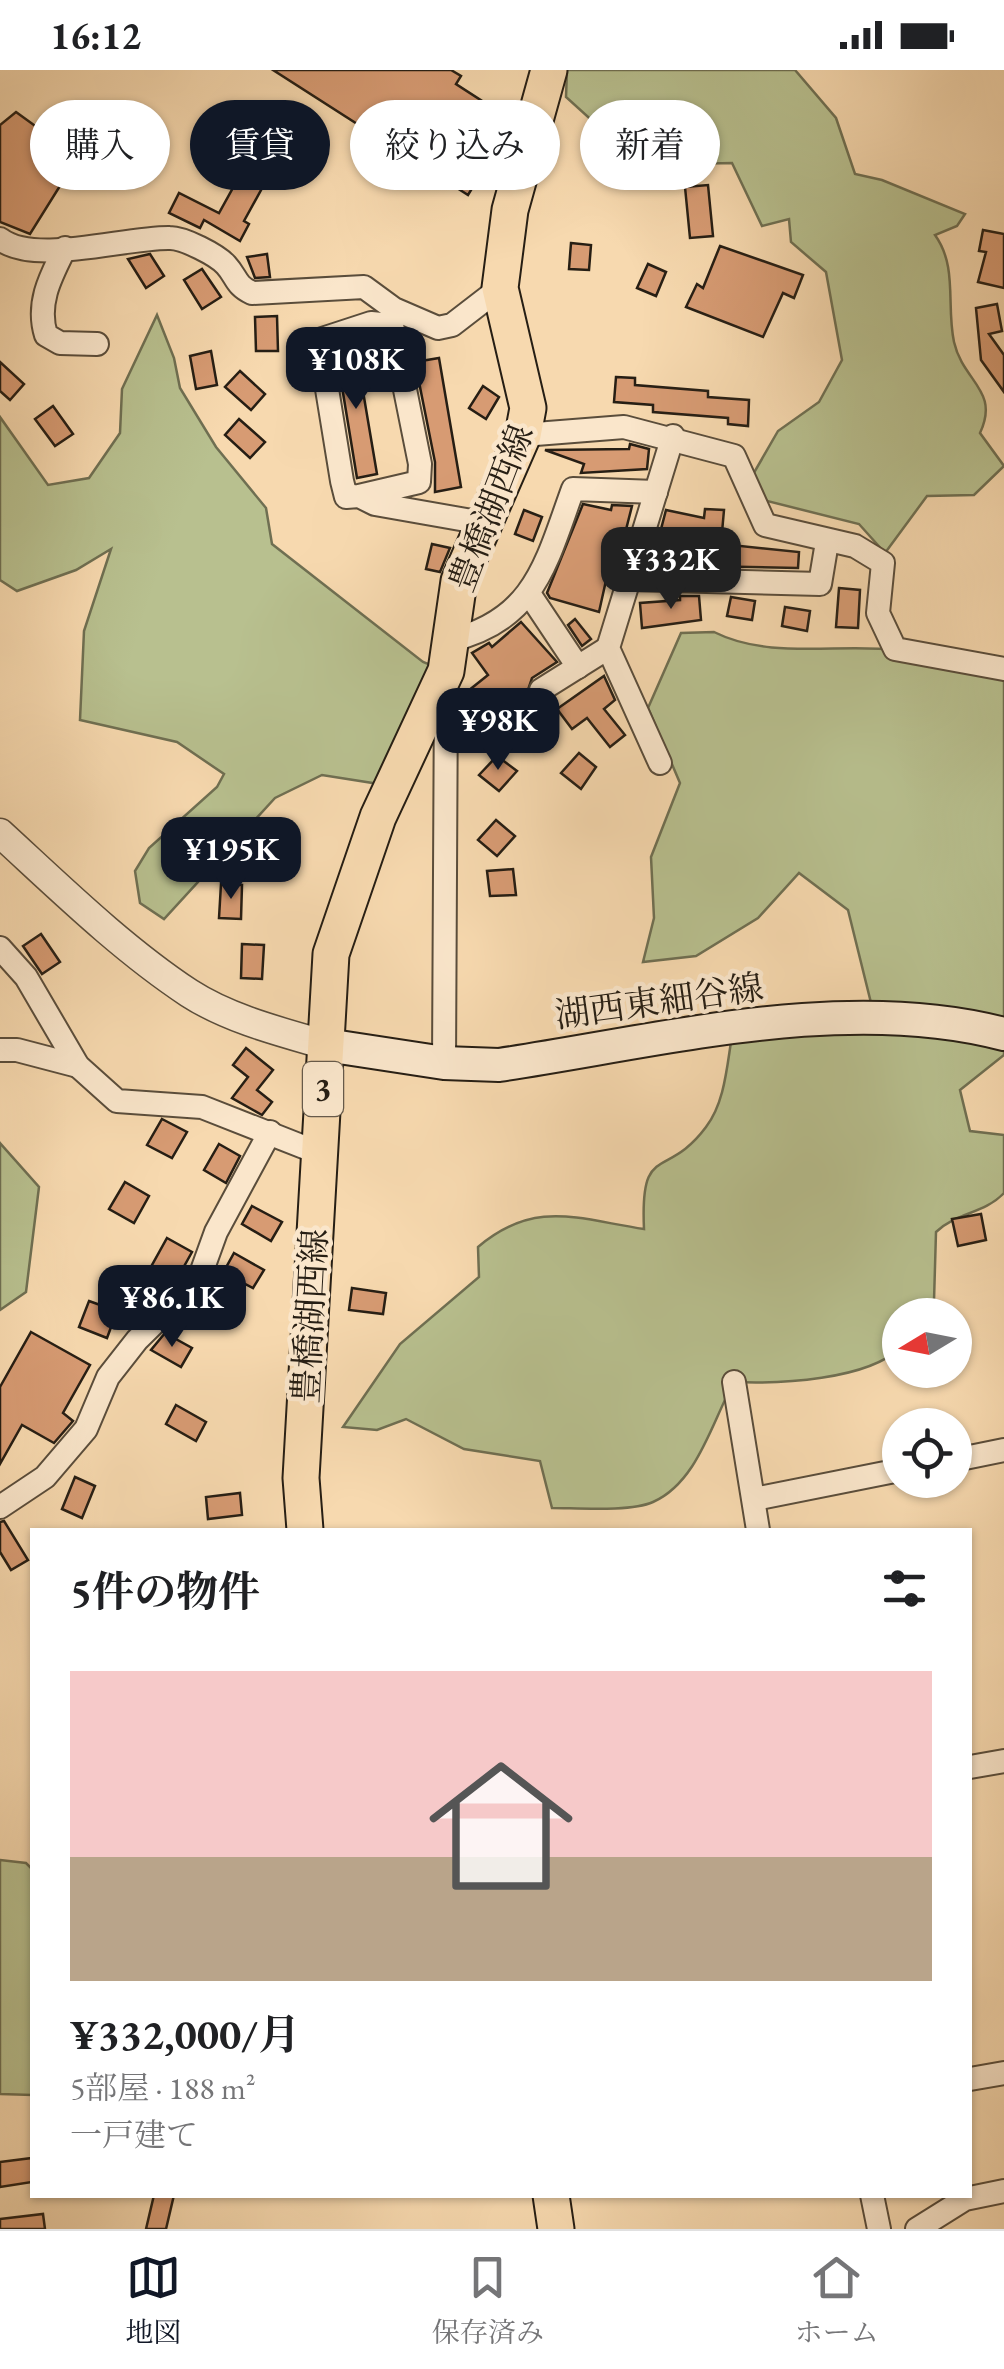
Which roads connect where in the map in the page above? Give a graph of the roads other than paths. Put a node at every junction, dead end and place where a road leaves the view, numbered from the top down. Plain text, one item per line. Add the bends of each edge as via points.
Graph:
1 (548, 70) edge
2 (0, 239) edge
3 (66, 248) junction
4 (500, 288) junction
5 (98, 344) dead end
6 (523, 435) junction
7 (673, 436) junction
8 (656, 492) junction
9 (359, 496) junction
10 (483, 523) junction
11 (827, 542) junction
12 (630, 579) junction
13 (530, 595) junction
14 (608, 648) junction
15 (447, 656) junction
16 (578, 668) junction
17 (1004, 669) edge
18 (540, 690) dead end
19 (660, 763) dead end
20 (0, 833) edge
21 (0, 948) edge
22 (1004, 1034) edge
23 (326, 1046) junction
24 (0, 1050) edge
25 (444, 1064) junction
26 (78, 1066) junction
27 (270, 1132) junction
28 (319, 1153) junction
29 (734, 1382) dead end
30 (1004, 1450) edge
31 (972, 1457) edge
32 (882, 1473) edge
33 (754, 1498) junction
34 (0, 1506) edge
35 (306, 1528) edge
36 (758, 1528) edge
37 (1004, 1761) edge
38 (972, 1767) edge
39 (1004, 2073) edge
40 (972, 2079) edge
41 (1004, 2191) edge
42 (972, 2197) edge
43 (551, 2198) edge
44 (873, 2198) edge
45 (965, 2198) edge
46 (556, 2229) edge
47 (879, 2229) edge
48 (916, 2229) edge

1 - 4 main road, 豊橋湖西線 / 3 via 510,210
2 - 3 street via 41,252
3 - 4 street via 176,238 226,264 237,286 252,293 364,287 438,328 452,325
3 - 5 street via 47,284 46,335 60,343
4 - 6 main road, 豊橋湖西線 / 3 via 528,408
6 - 7 street via 624,426
6 - 10 main road, 豊橋湖西線 / 3
7 - 8 street
7 - 11 street via 734,456 765,525
8 - 12 street
8 - 13 street via 573,488
9 - 9 street via 418,482 392,325 370,323 318,340 346,497
9 - 10 street
10 - 15 main road, 豊橋湖西線 / 3 via 460,581
11 - 12 street via 820,584
11 - 17 street via 855,546 883,563 878,613 895,649
12 - 14 street
13 - 15 street
13 - 16 street
14 - 16 street
14 - 19 street
15 - 23 main road, 豊橋湖西線 / 3 via 355,876 331,954
15 - 25 street
16 - 18 street
20 - 23 street via 191,994
21 - 26 street via 26,977
22 - 25 main road, 湖西東細谷線 via 962,1023 828,1016 499,1065
23 - 25 main road, 湖西東細谷線
23 - 28 main road, 豊橋湖西線 / 3
24 - 26 street
26 - 27 street via 116,1101 202,1108
27 - 28 street
27 - 34 street via 216,1232 199,1280 136,1340 108,1377 86,1429 45,1477
28 - 35 main road, 豊橋湖西線 / 3 via 301,1478
29 - 33 street
30 - 31 street
32 - 33 street
33 - 36 street
37 - 38 street
39 - 40 street
41 - 42 street
43 - 46 main road
44 - 47 street
45 - 48 street

